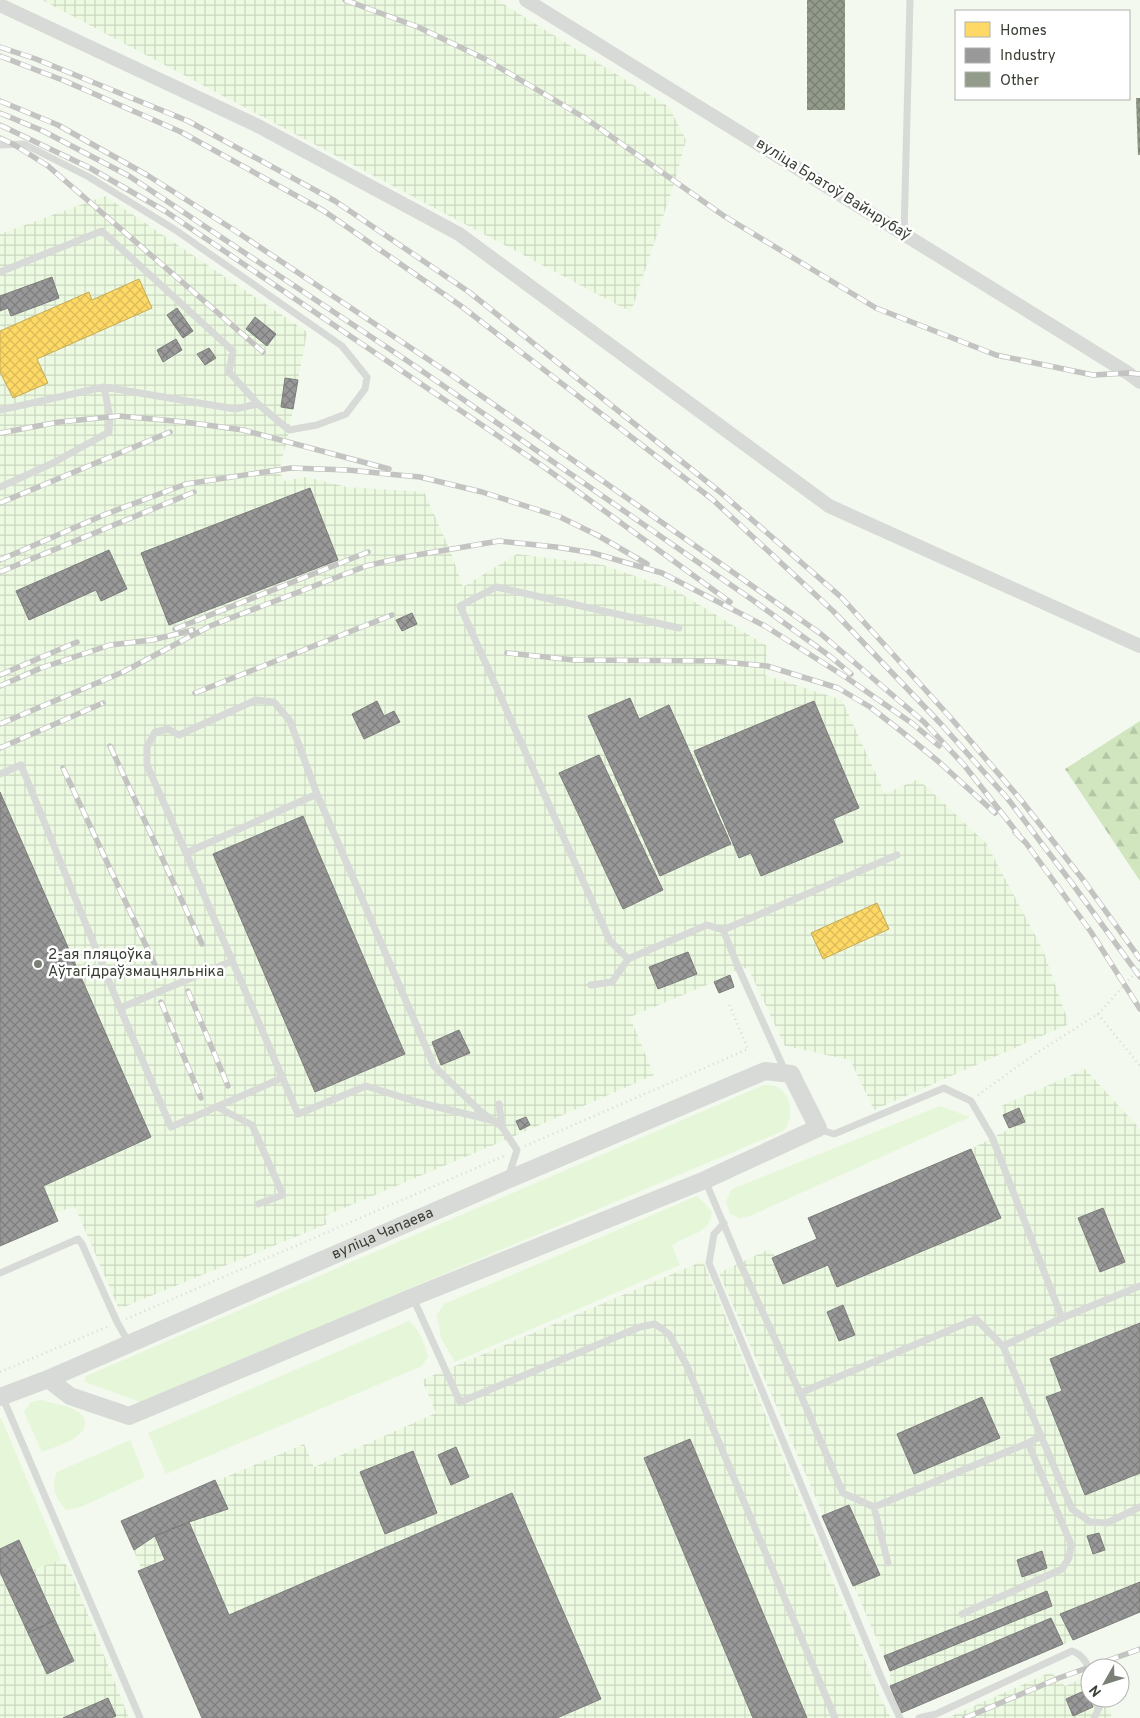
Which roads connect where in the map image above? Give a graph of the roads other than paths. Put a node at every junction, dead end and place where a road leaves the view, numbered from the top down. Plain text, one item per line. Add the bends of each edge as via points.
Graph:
1 (526, 0) edge
2 (910, 0) edge
3 (0, 5) edge
4 (0, 145) edge
5 (904, 234) junction
6 (1, 270) edge
7 (1140, 382) edge
8 (104, 387) junction
9 (258, 404) junction
10 (0, 410) edge
11 (0, 487) edge
12 (679, 628) dead end
13 (1140, 646) edge
14 (0, 774) edge
15 (318, 794) junction
16 (186, 853) junction
17 (897, 855) dead end
18 (723, 930) junction
19 (628, 959) junction
20 (232, 961) junction
21 (590, 985) dead end
22 (120, 1008) junction
23 (786, 1074) junction
24 (282, 1078) junction
25 (499, 1104) dead end
26 (217, 1107) junction
27 (495, 1121) junction
28 (502, 1127) junction
29 (818, 1128) junction
30 (507, 1180) junction
31 (705, 1180) junction
32 (258, 1204) dead end
33 (724, 1223) junction
34 (0, 1273) edge
35 (1140, 1286) edge
36 (413, 1297) junction
37 (1062, 1318) junction
38 (129, 1343) junction
39 (1003, 1346) junction
40 (48, 1379) junction
41 (800, 1393) junction
42 (1, 1396) edge
43 (1040, 1436) junction
44 (1028, 1443) junction
45 (874, 1507) junction
46 (1140, 1507) edge
47 (888, 1563) dead end
48 (962, 1614) dead end
49 (1083, 1658) edge
50 (140, 1718) edge
51 (835, 1718) edge
52 (900, 1718) edge
53 (919, 1718) edge

1 - 5 street, вуліца Братоў Вайнрубаў
2 - 5 lane
3 - 13 street via 256,125 459,234 829,506
4 - 9 lane via 24,144 174,229 342,346 367,377 365,389 346,414 317,425 289,430
5 - 7 street, вуліца Братоў Вайнрубаў
6 - 9 lane via 102,231 233,352 229,372
8 - 9 lane via 235,410
8 - 10 lane
8 - 11 lane via 110,417 109,432
12 - 19 lane via 496,587 460,606 610,942
14 - 22 lane via 21,766
15 - 16 lane
15 - 16 lane via 290,721 274,702 256,700 179,735 168,729 154,732 147,747 147,765
15 - 27 lane via 434,1066 479,1110
16 - 20 lane
17 - 18 lane
18 - 19 lane via 707,925
18 - 23 lane
19 - 21 lane via 612,982
20 - 22 lane
20 - 24 lane
22 - 26 lane via 171,1127
23 - 29 street via 791,1074
23 - 30 street, вуліца Чапаева via 765,1071
24 - 26 lane
24 - 27 lane via 298,1114 366,1086
25 - 28 lane
26 - 32 lane via 252,1125 283,1195
27 - 28 lane
28 - 30 lane via 517,1150
29 - 31 street
29 - 37 lane via 834,1134 944,1088 971,1101 992,1137
30 - 38 street, вуліца Чапаева
31 - 33 lane
31 - 36 street
33 - 41 lane
33 - 52 lane via 714,1234 710,1263
34 - 38 lane via 78,1239
35 - 37 lane
36 - 40 street via 129,1416 70,1396
36 - 51 lane via 460,1402 640,1328 655,1324 669,1334 686,1364
37 - 39 lane
38 - 40 street, вуліца Чапаева
39 - 41 lane via 976,1319
39 - 43 lane
40 - 42 street, вуліца Чапаева
41 - 45 lane via 843,1493
42 - 50 lane
43 - 44 lane
43 - 46 lane via 1072,1510 1090,1522 1107,1523
44 - 45 lane
44 - 48 lane via 1071,1544 1069,1558 1062,1569
45 - 47 lane
49 - 53 lane via 1072,1651 936,1714

